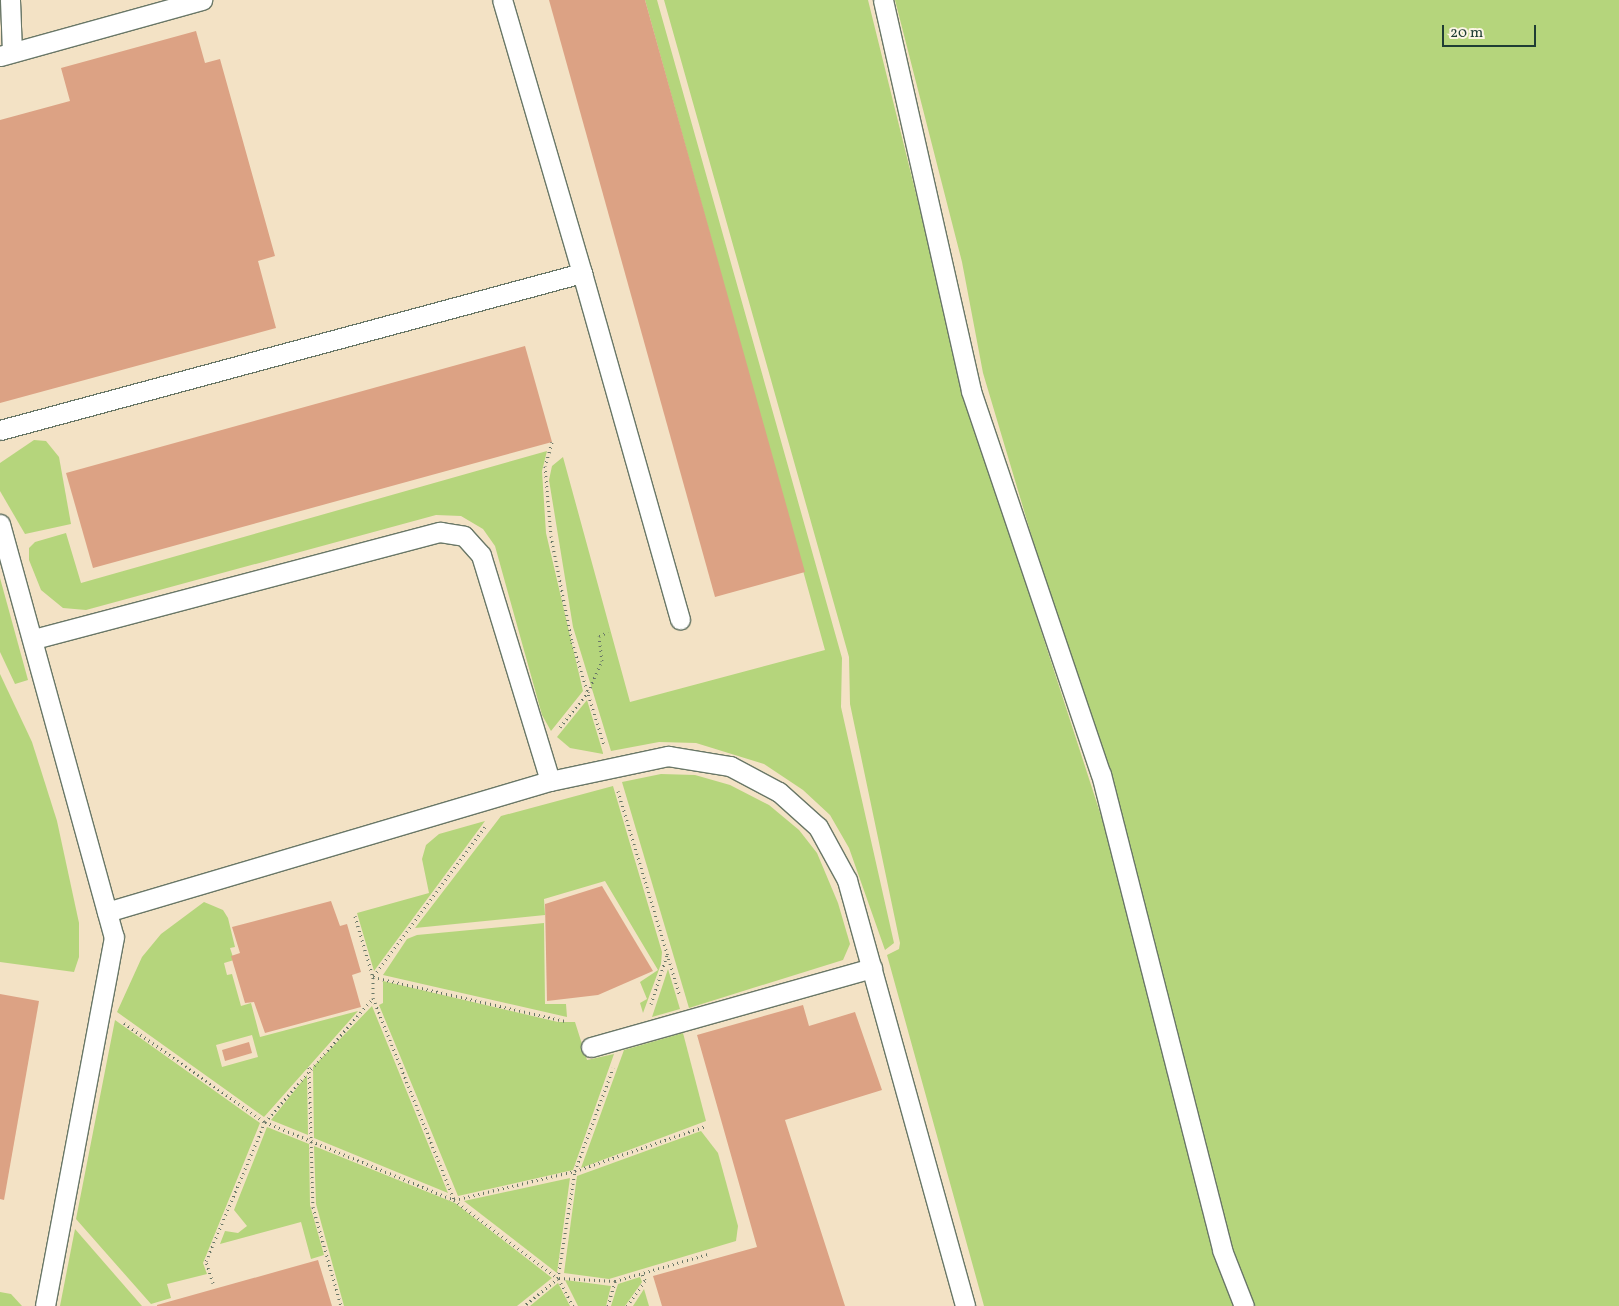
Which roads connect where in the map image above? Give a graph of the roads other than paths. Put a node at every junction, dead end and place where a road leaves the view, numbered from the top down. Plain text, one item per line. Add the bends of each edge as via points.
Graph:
1 (10, 0) edge
2 (202, 0) edge
3 (502, 0) edge
4 (883, 0) edge
5 (6, 54) edge
6 (582, 273) junction
7 (0, 430) edge
8 (0, 524) edge
9 (680, 619) dead end
10 (34, 639) junction
11 (550, 781) junction
12 (107, 912) junction
13 (872, 968) junction
14 (591, 1047) dead end
15 (44, 1306) edge
16 (965, 1306) edge
17 (1244, 1306) edge

1 - 5 lane
2 - 5 lane
3 - 6 lane
4 - 17 lane via 971,390 1101,774 1222,1250
6 - 7 lane
6 - 9 lane
8 - 10 lane
10 - 11 lane via 440,532 464,536 481,555
10 - 12 lane
11 - 12 lane
11 - 13 lane via 668,756 730,766 779,792 818,827 847,880
12 - 15 lane via 114,937
13 - 14 lane
13 - 16 lane

